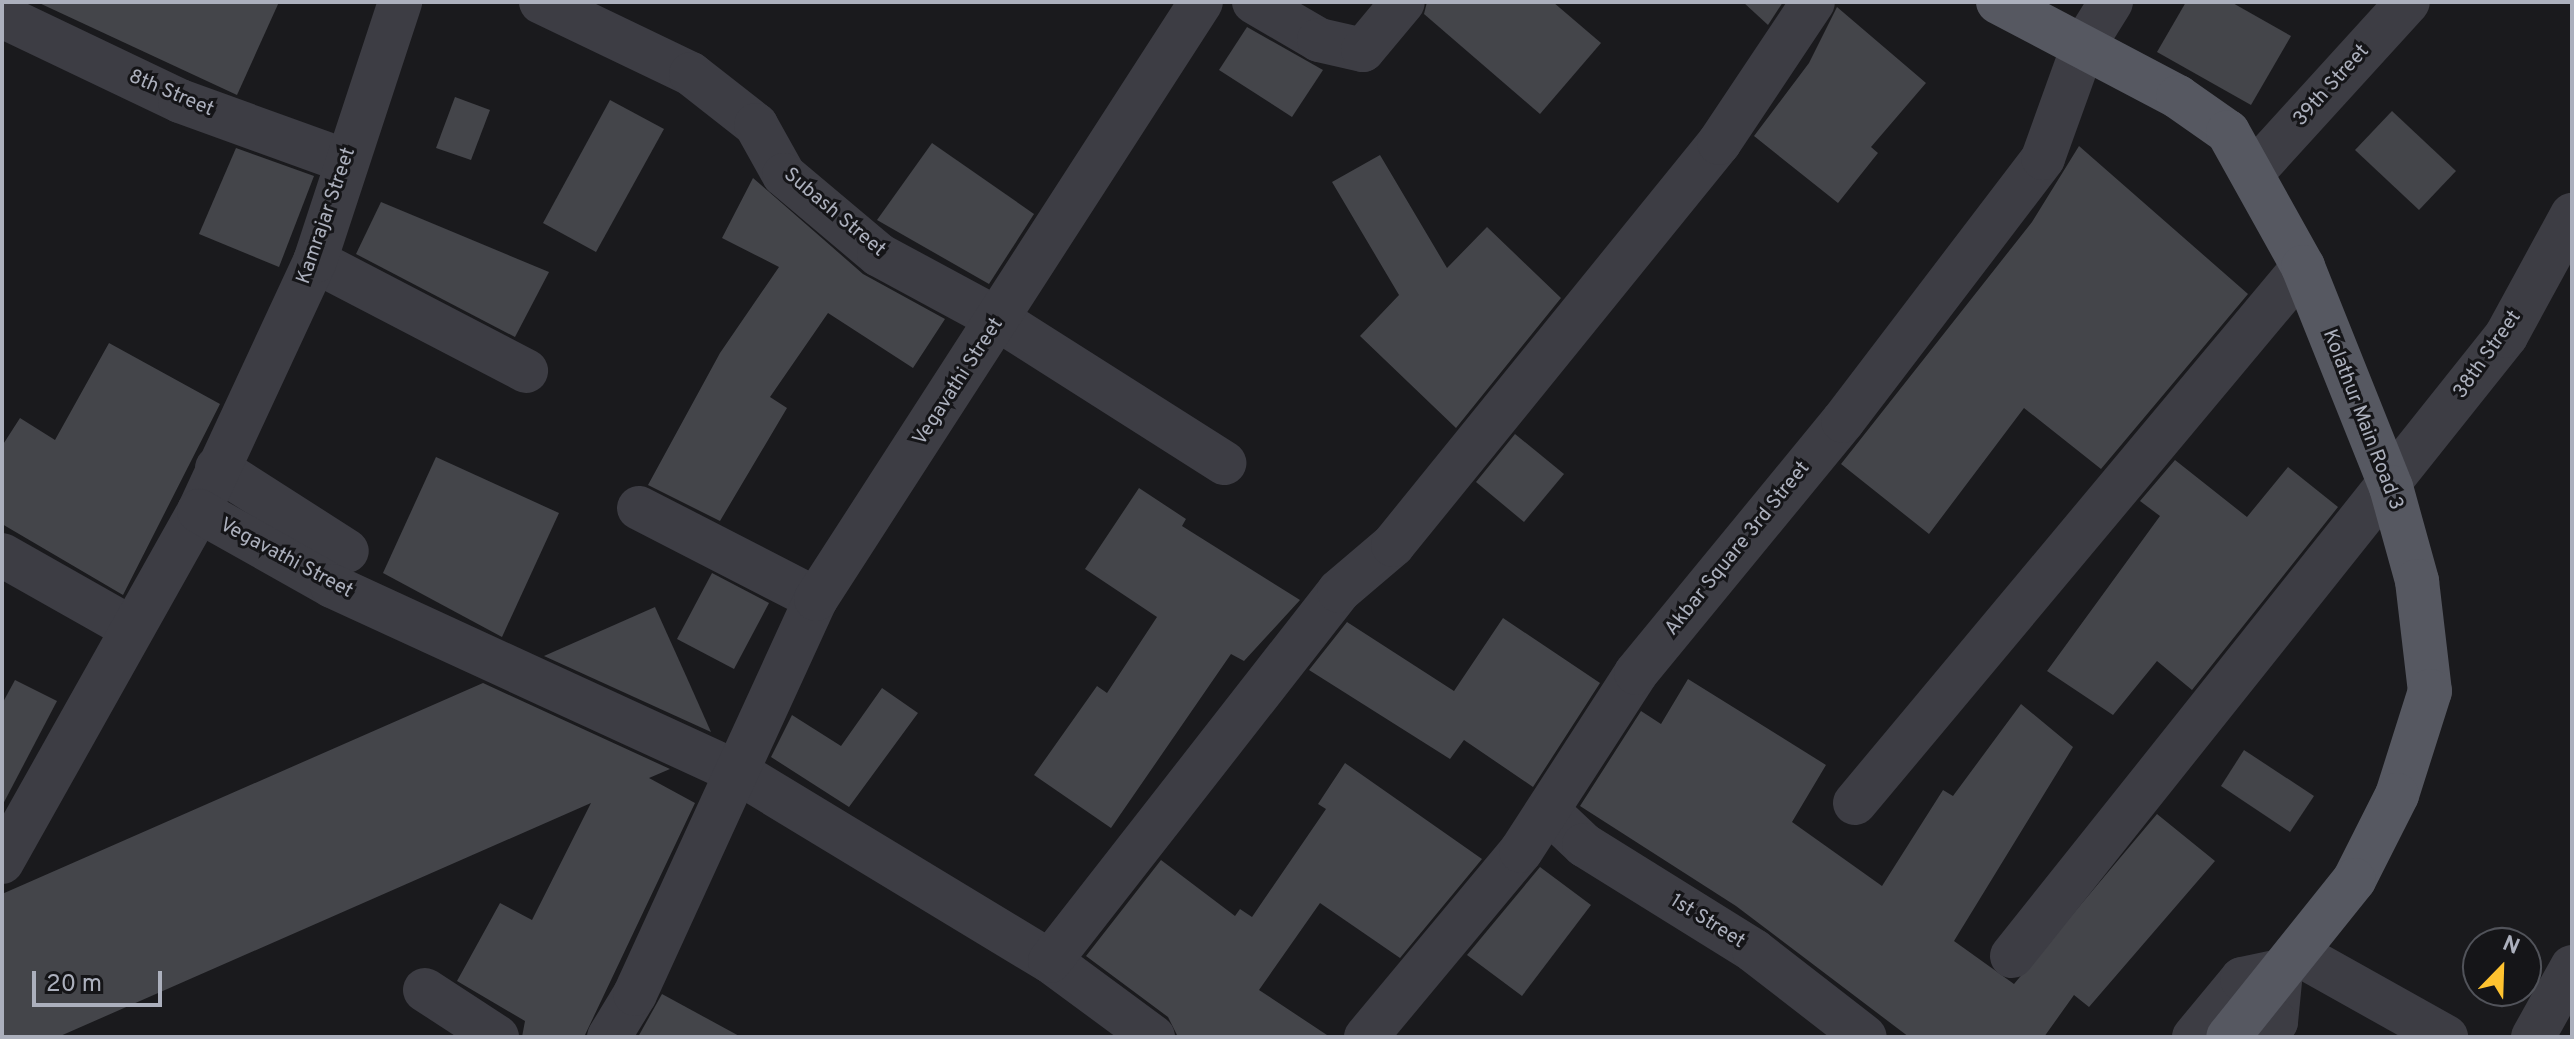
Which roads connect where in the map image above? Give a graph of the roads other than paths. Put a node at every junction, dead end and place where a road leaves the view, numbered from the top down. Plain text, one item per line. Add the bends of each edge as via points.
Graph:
1 (400, 2) edge
2 (541, 2) edge
3 (1201, 2) edge
4 (1254, 2) edge
5 (1403, 2) edge
6 (1813, 2) edge
7 (1998, 2) edge
8 (2111, 2) edge
9 (2408, 2) edge
10 (2, 16) edge
11 (2083, 47) junction
12 (346, 161) junction
13 (2255, 170) junction
14 (2572, 215) edge
15 (315, 261) junction
16 (2303, 267) junction
17 (999, 320) junction
18 (526, 371) dead end
19 (1224, 463) dead end
20 (217, 468) junction
21 (2391, 487) junction
22 (639, 508) dead end
23 (199, 511) junction
24 (347, 551) dead end
25 (2, 555) edge
26 (816, 599) junction
27 (131, 628) junction
28 (739, 773) junction
29 (1855, 803) dead end
30 (1548, 811) junction
31 (9, 834) edge
32 (2012, 956) dead end
33 (1050, 961) junction
34 (2572, 967) edge
35 (2281, 972) junction
36 (425, 990) dead end
37 (497, 1037) edge
38 (609, 1037) edge
39 (1153, 1037) edge
40 (1366, 1037) edge
41 (1865, 1037) edge
42 (2194, 1037) edge
43 (2228, 1037) edge
44 (2264, 1037) edge
45 (2446, 1037) edge
46 (2533, 1037) edge

1 - 12 street, Kamrajar Street
2 - 17 street, Subash Street via 691,74 756,125 784,175 879,255
3 - 17 street, Vegavathi Street
4 - 5 street via 1319,40 1363,50
6 - 33 street via 1719,143 1393,545 1339,591
7 - 11 main road, Kolathur Main Road 3
8 - 11 street, Akbar Square 3rd Street
9 - 13 street, 39th Street
10 - 12 street, 8th Street via 180,101
11 - 13 main road, Kolathur Main Road 3 via 2228,132
11 - 30 street, Akbar Square 3rd Street via 2043,158 1843,421 1636,673
12 - 15 street, Kamrajar Street
13 - 16 main road, Kolathur Main Road 3
14 - 21 street, 38th Street via 2506,336
15 - 18 street
15 - 20 street, Kamrajar Street
16 - 21 main road, Kolathur Main Road 3
16 - 29 street
17 - 19 street, Subash Street
17 - 26 street, Vegavathi Street
20 - 23 street, Kamrajar Street
20 - 24 street
21 - 32 street, 38th Street
21 - 35 main road, Kolathur Main Road 3 via 2428,632 2430,691 2397,795 2354,880
22 - 26 street
23 - 27 street, Vegavathi Street
23 - 28 street, Vegavathi Street via 332,586
25 - 27 street
26 - 28 street, Vegavathi Street
27 - 31 street, Vegavathi Street
28 - 33 street, Vegavathi Street
28 - 38 street, Vegavathi Street
30 - 40 street, Akbar Square 3rd Street
30 - 41 street, 1st Street via 1584,845 1754,951
33 - 39 street, Vegavathi Street
34 - 46 street
35 - 42 street via 2242,979
35 - 43 main road, Kolathur Main Road 3
35 - 44 street via 2276,1022
35 - 45 street
36 - 37 street

